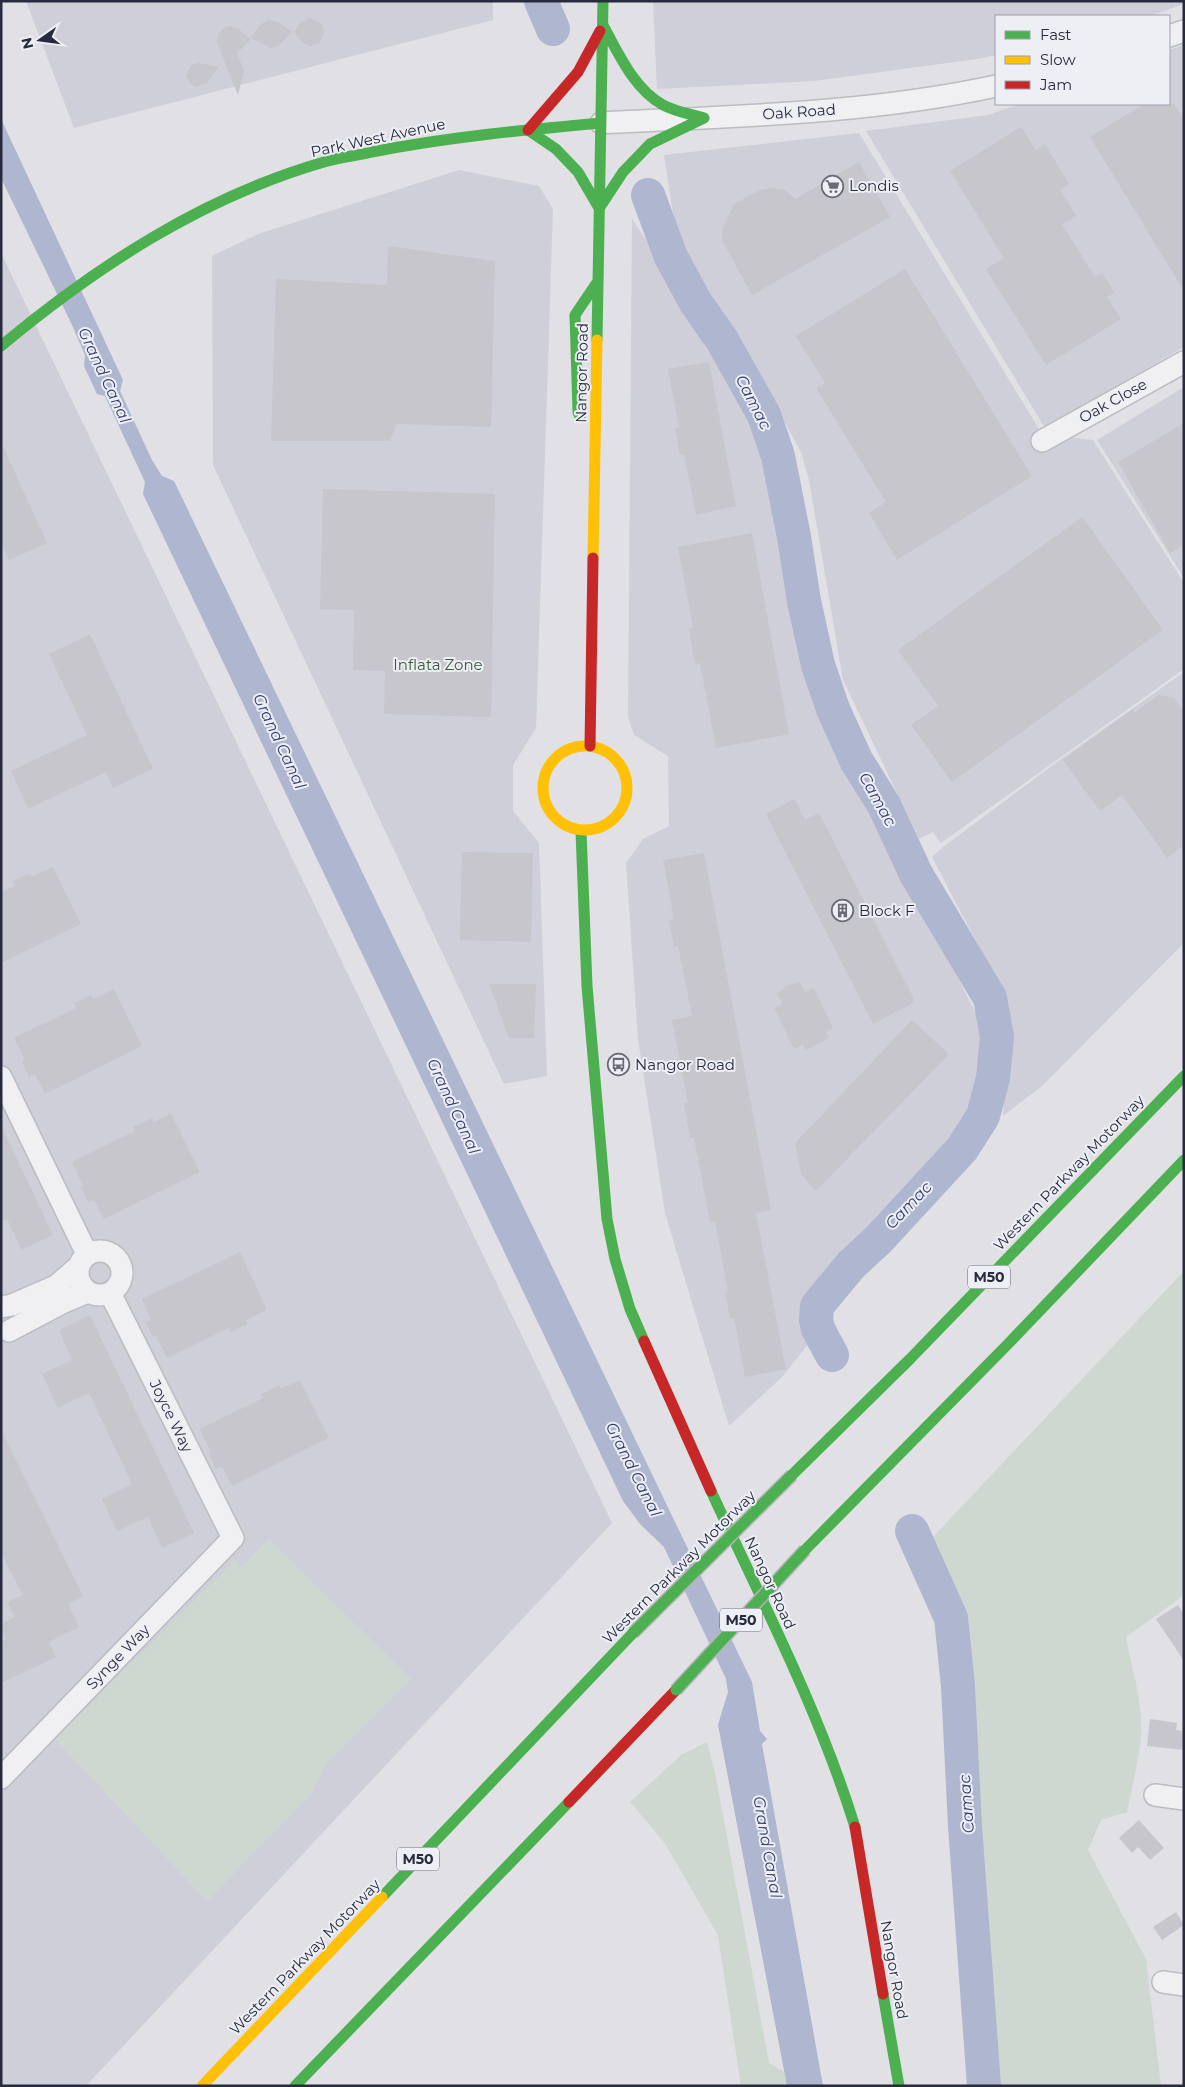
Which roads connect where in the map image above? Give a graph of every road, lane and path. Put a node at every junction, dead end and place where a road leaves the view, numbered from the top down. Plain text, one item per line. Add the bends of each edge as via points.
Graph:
1 (603, 1) edge
2 (603, 24) junction
3 (1184, 30) edge
4 (1170, 36) edge
5 (995, 86) edge
6 (704, 118) junction
7 (601, 123) junction
8 (528, 130) junction
9 (600, 208) junction
10 (598, 281) junction
11 (1, 346) edge
12 (1184, 362) edge
13 (1042, 440) dead end
14 (595, 450) junction
15 (590, 746) junction
16 (581, 831) junction
17 (1184, 1076) edge
18 (1, 1077) edge
19 (1184, 1160) edge
20 (83, 1261) junction
21 (88, 1292) junction
22 (110, 1294) junction
23 (1, 1308) edge
24 (4, 1330) edge
25 (233, 1538) joint
26 (2, 1775) edge
27 (1156, 1795) dead end
28 (1184, 1799) edge
29 (202, 2086) edge
30 (295, 2086) edge
31 (899, 2086) edge

1 - 2 main road, Nangor Road
2 - 6 main road via 621,58 646,92 661,104
2 - 7 main road, Nangor Road
2 - 8 main road via 593,50
3 - 4 street
5 - 6 street, Oak Road via 863,107
6 - 7 street, Oak Road
6 - 9 main road via 650,144 623,172
7 - 8 main road, Park West Avenue
7 - 9 main road, Nangor Road
8 - 9 main road via 556,149 578,172
8 - 11 main road, Park West Avenue via 481,133 397,146 325,162 238,192 180,220 122,255 30,321
9 - 10 main road, Nangor Road
10 - 14 main road, Nangor Road
10 - 14 main road via 575,314 578,412
12 - 13 street, Oak Close
14 - 15 main road, Nangor Road
15 - 16 main road via 604,750 616,759 628,786 620,814 596,830
15 - 16 main road via 576,747 558,756 546,772 543,786 544,799 557,821
16 - 31 main road, Nangor Road via 588,995 607,1219 615,1259 630,1309 788,1657 855,1826
17 - 29 main road, Western Parkway Motorway / M50, bridge via 916,1352 633,1633
18 - 20 street
19 - 30 main road, M50, bridge via 806,1550 676,1690
20 - 21 street via 79,1281
20 - 22 street via 101,1250 120,1262 121,1283
20 - 23 street via 56,1286
21 - 22 street
21 - 24 street
22 - 25 street, Joyce Way
25 - 26 street, Synge Way
27 - 28 street

